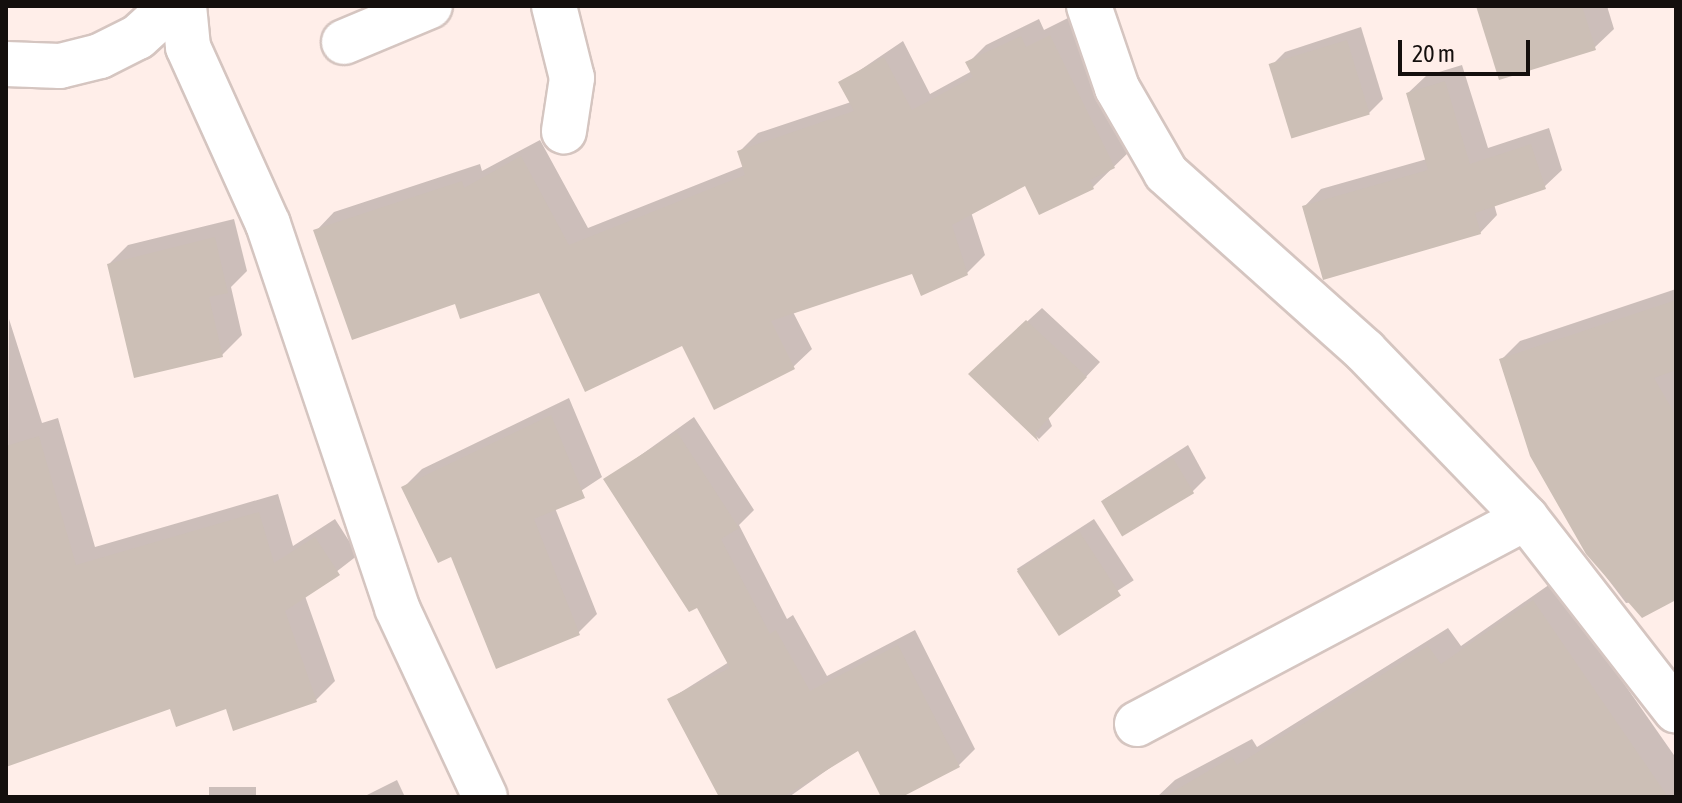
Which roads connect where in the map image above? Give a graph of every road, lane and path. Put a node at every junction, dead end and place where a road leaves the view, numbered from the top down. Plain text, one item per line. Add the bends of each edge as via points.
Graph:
1 (172, 6) edge
2 (184, 6) edge
3 (430, 6) edge
4 (554, 6) edge
5 (1089, 6) edge
6 (344, 42) dead end
7 (6, 64) edge
8 (564, 131) dead end
9 (1526, 518) junction
10 (1673, 702) edge
11 (1137, 724) dead end
12 (485, 797) edge

1 - 7 street via 138,37 100,56 60,66
2 - 12 street via 188,47 268,224 397,608
3 - 6 street
4 - 8 street via 572,78
5 - 9 street via 1117,88 1166,173 1365,351
9 - 10 street
9 - 11 street

